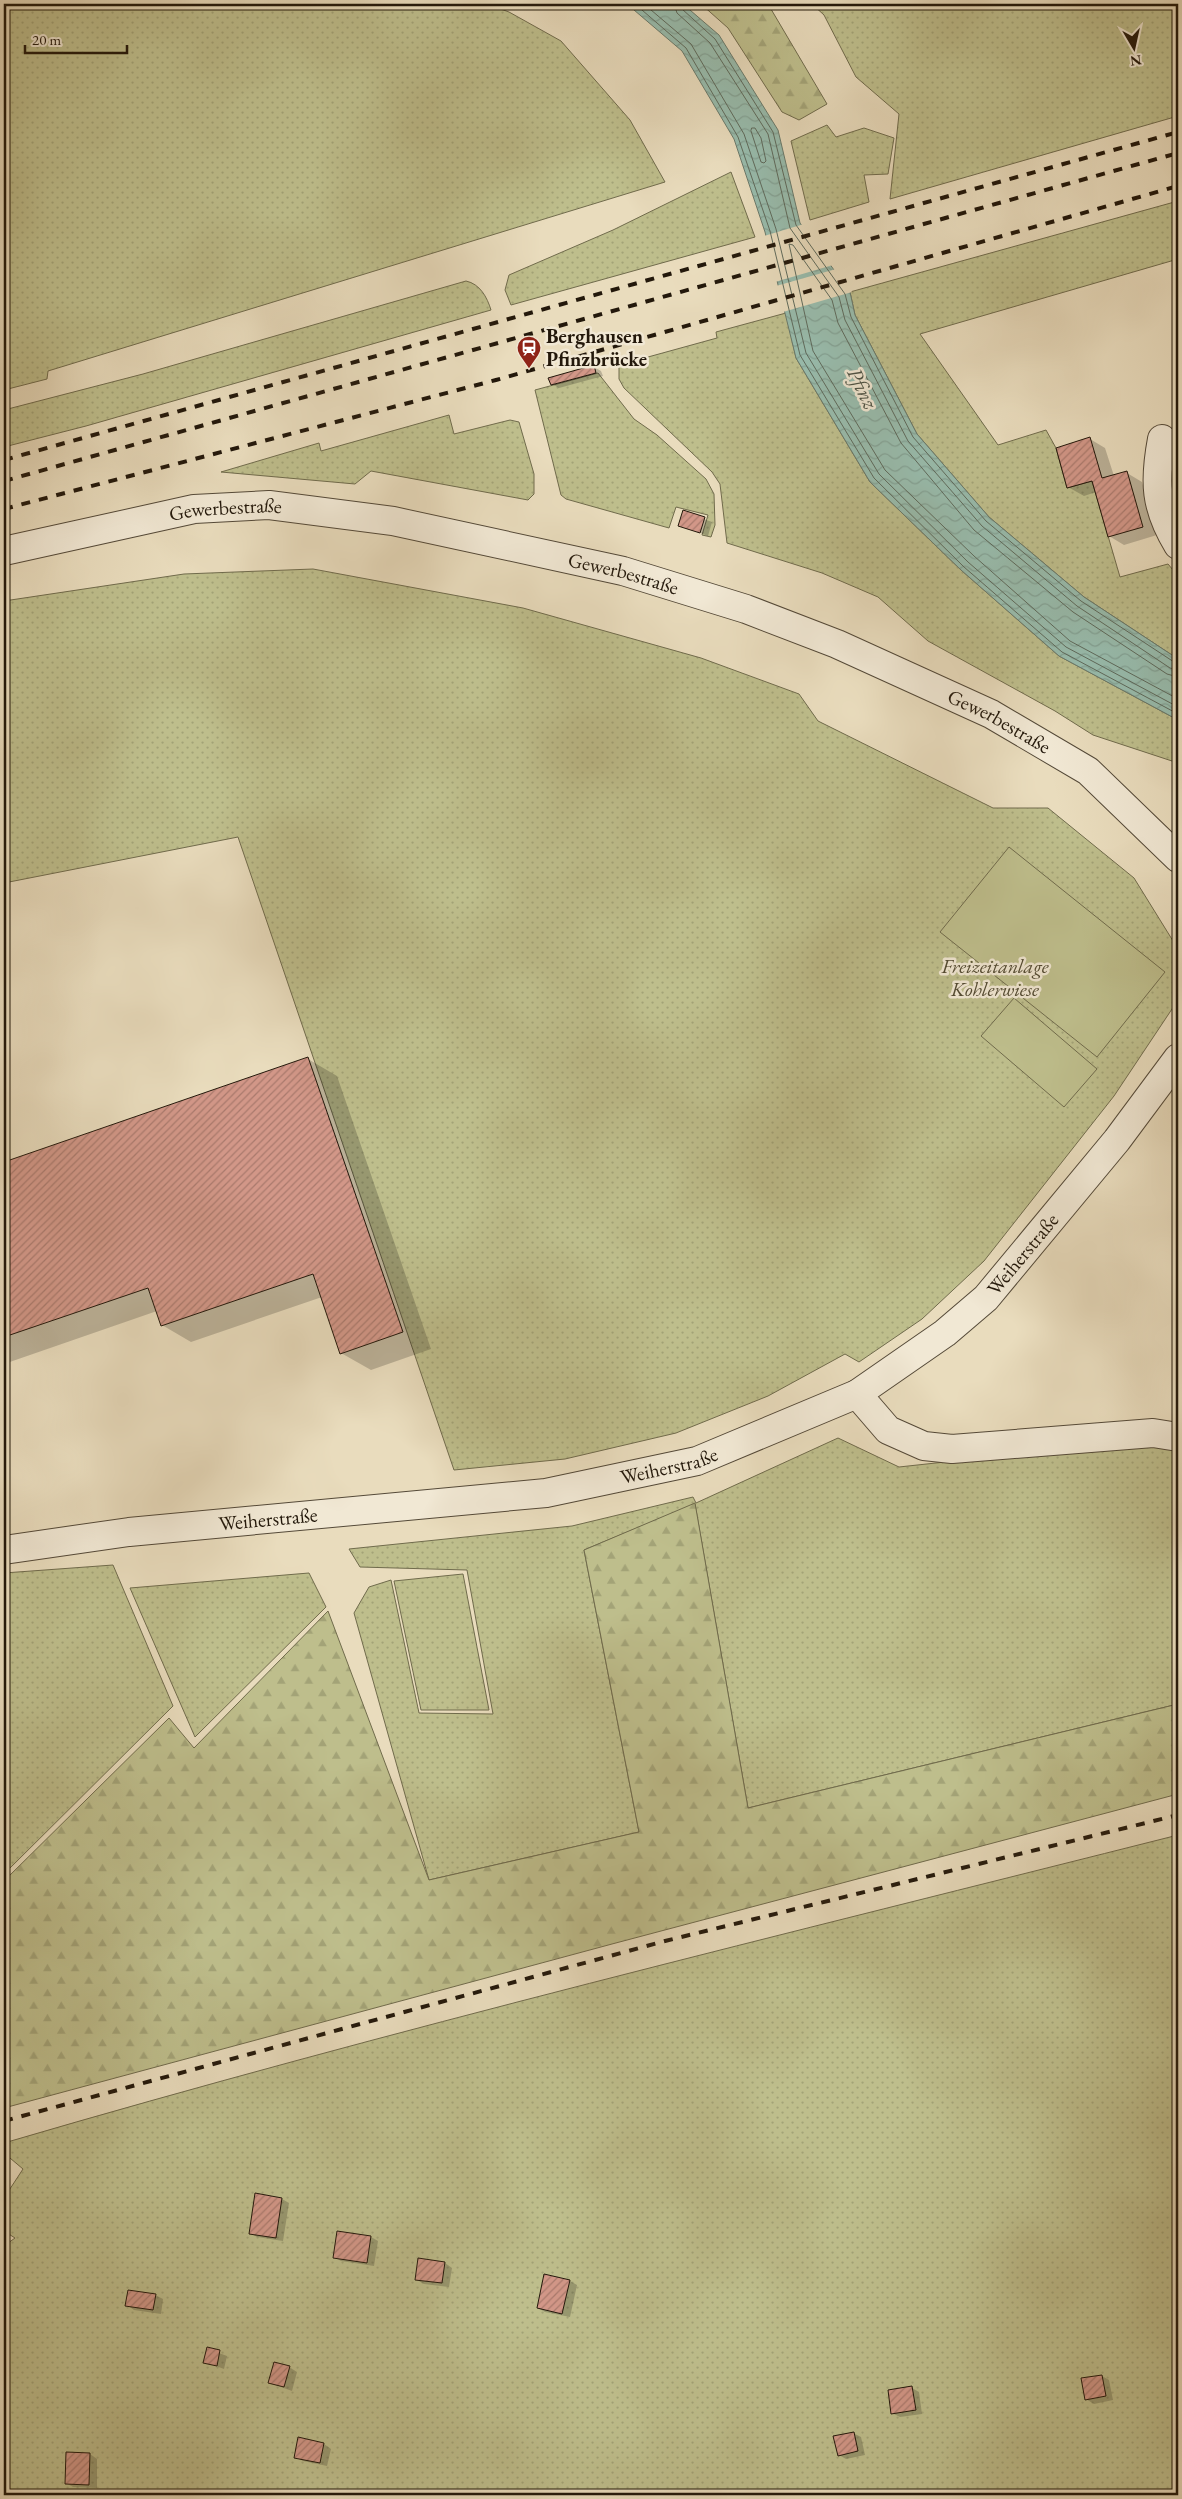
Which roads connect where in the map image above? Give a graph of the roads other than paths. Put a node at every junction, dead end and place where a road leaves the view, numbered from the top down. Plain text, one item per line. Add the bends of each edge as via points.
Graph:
1 (1162, 439) dead end
2 (1178, 545) edge
3 (4, 551) edge
4 (1178, 858) edge
5 (1178, 1058) edge
6 (857, 1394) junction
7 (1178, 1436) edge
8 (4, 1550) edge

1 - 2 street via 1156,471 1159,501
3 - 4 street, Gewerbestraße via 194,509 269,505 393,522 623,571 746,610 837,644 991,714 1088,772
5 - 6 street, Weiherstraße via 1117,1140 986,1298 945,1333
6 - 7 street via 888,1430 924,1446 952,1449 1153,1433
6 - 8 street, Weiherstraße via 697,1461 546,1493 129,1532

